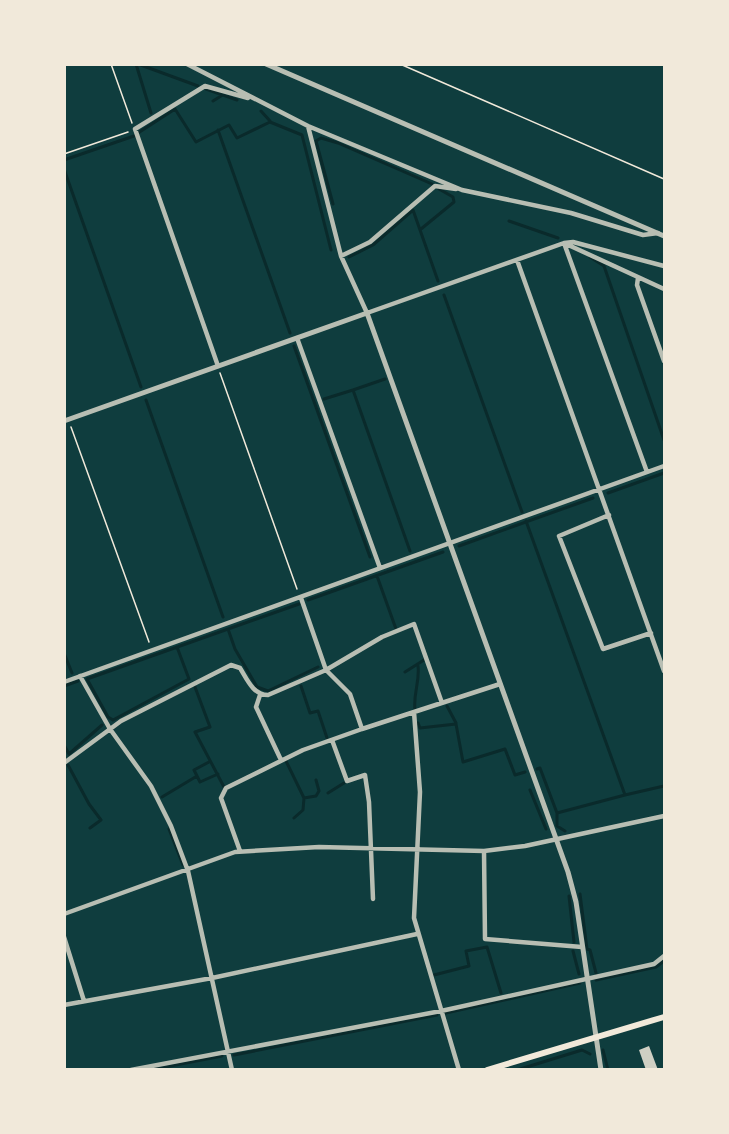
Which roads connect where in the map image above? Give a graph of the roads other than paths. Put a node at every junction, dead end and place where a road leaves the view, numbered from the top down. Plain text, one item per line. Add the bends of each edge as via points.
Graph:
1 (187, 64) edge
2 (266, 64) edge
3 (259, 102) junction
4 (308, 126) junction
5 (462, 190) junction
6 (661, 234) edge
7 (564, 243) junction
8 (341, 256) junction
9 (517, 260) junction
10 (664, 266) edge
11 (638, 278) junction
12 (664, 289) edge
13 (367, 313) junction
14 (297, 338) junction
15 (664, 361) edge
16 (218, 366) junction
17 (66, 420) edge
18 (664, 466) edge
19 (647, 472) junction
20 (599, 489) junction
21 (609, 515) junction
22 (450, 543) junction
23 (380, 568) junction
24 (301, 598) junction
25 (651, 633) junction
26 (662, 657) edge
27 (326, 670) junction
28 (664, 671) edge
29 (80, 676) junction
30 (64, 682) edge
31 (500, 684) junction
32 (260, 695) junction
33 (442, 704) junction
34 (414, 712) junction
35 (110, 729) junction
36 (362, 729) junction
37 (332, 740) junction
38 (281, 760) junction
39 (64, 763) edge
40 (664, 816) edge
41 (555, 839) junction
42 (370, 848) junction
43 (417, 849) junction
44 (240, 851) junction
45 (484, 851) junction
46 (188, 871) junction
47 (373, 899) dead end
48 (64, 914) edge
49 (417, 934) junction
50 (64, 937) edge
51 (582, 947) junction
52 (664, 956) edge
53 (212, 978) junction
54 (586, 978) junction
55 (84, 1001) junction
56 (64, 1005) edge
57 (441, 1011) junction
58 (664, 1017) edge
59 (596, 1038) junction
60 (227, 1053) junction
61 (132, 1070) edge
62 (232, 1070) edge
63 (459, 1070) edge
64 (487, 1070) edge
65 (601, 1070) edge

1 - 3 street
2 - 6 street
3 - 4 street
3 - 16 street via 205,86 135,129
4 - 5 street
4 - 8 street
5 - 6 street via 571,213 643,235
5 - 8 street via 435,186 370,242
7 - 9 street
7 - 10 street
7 - 11 street
7 - 19 street
8 - 13 street
9 - 13 street
9 - 20 street
11 - 12 street
11 - 15 street via 637,285
13 - 14 street
13 - 22 street
14 - 16 street
14 - 23 street
16 - 17 street
18 - 19 street
19 - 20 street
20 - 21 street
20 - 22 street
21 - 25 street
21 - 25 street via 559,536 603,649
22 - 23 street
22 - 31 street
23 - 24 street
24 - 27 street
24 - 29 street
25 - 26 street
26 - 28 street
27 - 32 street
27 - 33 street via 382,637 414,624
27 - 36 street via 350,694
29 - 30 street
29 - 35 street
31 - 33 street
31 - 41 street
32 - 35 street via 240,668 231,665
32 - 38 street via 256,707
33 - 34 street
34 - 36 street
34 - 43 street via 420,792
35 - 39 street
35 - 46 street via 151,786
36 - 37 street
37 - 38 street
37 - 42 street via 347,781 365,775
38 - 44 street via 226,788 221,798
40 - 41 street
41 - 45 street
41 - 51 street via 576,902
42 - 43 street
42 - 44 street
42 - 47 street
43 - 45 street
43 - 49 street
44 - 46 street
45 - 51 street via 485,939
46 - 48 street
46 - 53 street
49 - 53 street
49 - 57 street
50 - 55 street
51 - 54 street
52 - 54 street via 654,964
53 - 55 street
53 - 60 street
54 - 57 street
54 - 59 street
55 - 56 street
57 - 60 street
57 - 63 street
58 - 59 main road
59 - 64 main road
59 - 65 street
60 - 61 street
60 - 62 street

